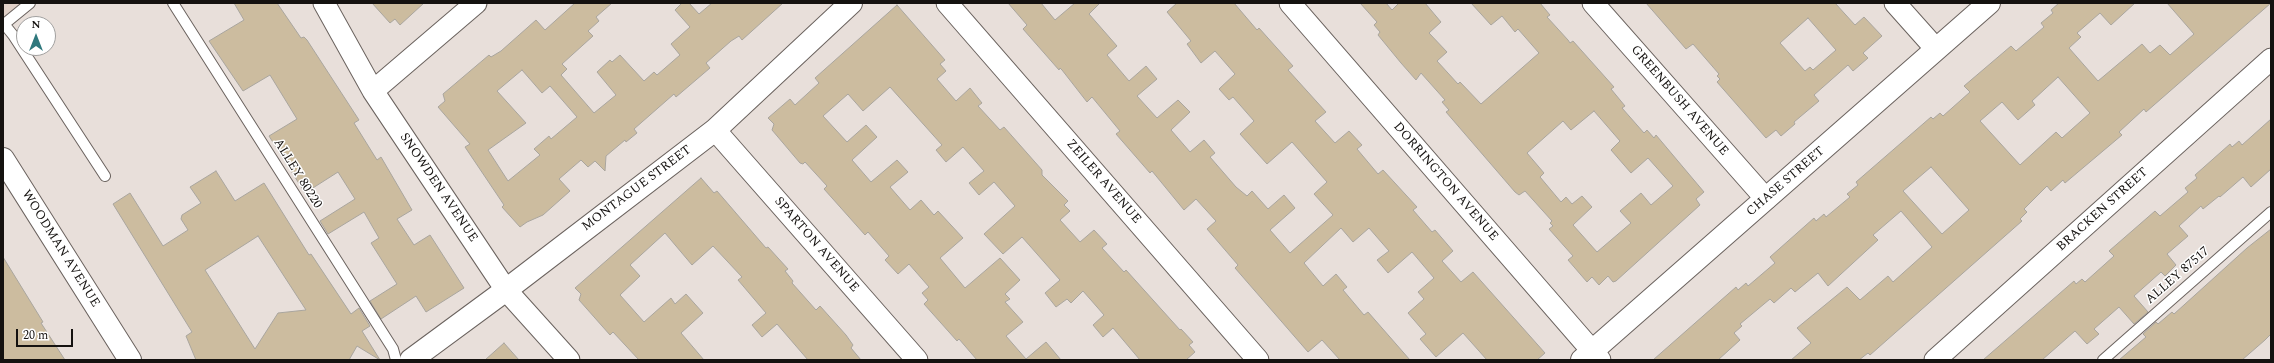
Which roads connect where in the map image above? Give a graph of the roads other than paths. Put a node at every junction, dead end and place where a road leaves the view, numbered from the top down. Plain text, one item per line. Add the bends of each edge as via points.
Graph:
1 (30, 3) edge
2 (173, 3) edge
3 (324, 3) edge
4 (476, 3) edge
5 (851, 3) edge
6 (947, 3) edge
7 (1290, 3) edge
8 (1593, 3) edge
9 (1895, 3) edge
10 (1989, 3) edge
11 (3, 25) edge
12 (1936, 49) junction
13 (2271, 59) edge
14 (373, 91) junction
15 (715, 130) junction
16 (3, 159) edge
17 (105, 176) dead end
18 (1766, 200) junction
19 (2271, 212) edge
20 (506, 290) junction
21 (1591, 357) edge
22 (130, 360) edge
23 (396, 360) edge
24 (411, 360) edge
25 (569, 360) edge
26 (917, 360) edge
27 (1258, 360) edge
28 (1935, 360) edge
29 (2103, 360) edge

1 - 11 lane
2 - 23 lane, ALLEY 80220 via 393,349
3 - 14 street, SNOWDEN AVENUE
4 - 14 street
5 - 15 street, MONTAGUE STREET
6 - 27 street, ZEILER AVENUE
7 - 21 street, DORRINGTON AVENUE
8 - 18 street, GREENBUSH AVENUE
9 - 12 street
10 - 12 street, CHASE STREET
11 - 17 lane via 13,35
12 - 18 street, CHASE STREET
13 - 28 street, BRACKEN STREET
14 - 20 street, SNOWDEN AVENUE
15 - 20 street, MONTAGUE STREET
15 - 26 street, SPARTON AVENUE
16 - 22 street, WOODMAN AVENUE
18 - 21 street, CHASE STREET
19 - 29 lane, ALLEY 87517
20 - 24 street, MONTAGUE STREET
20 - 25 street, SNOWDEN AVENUE

